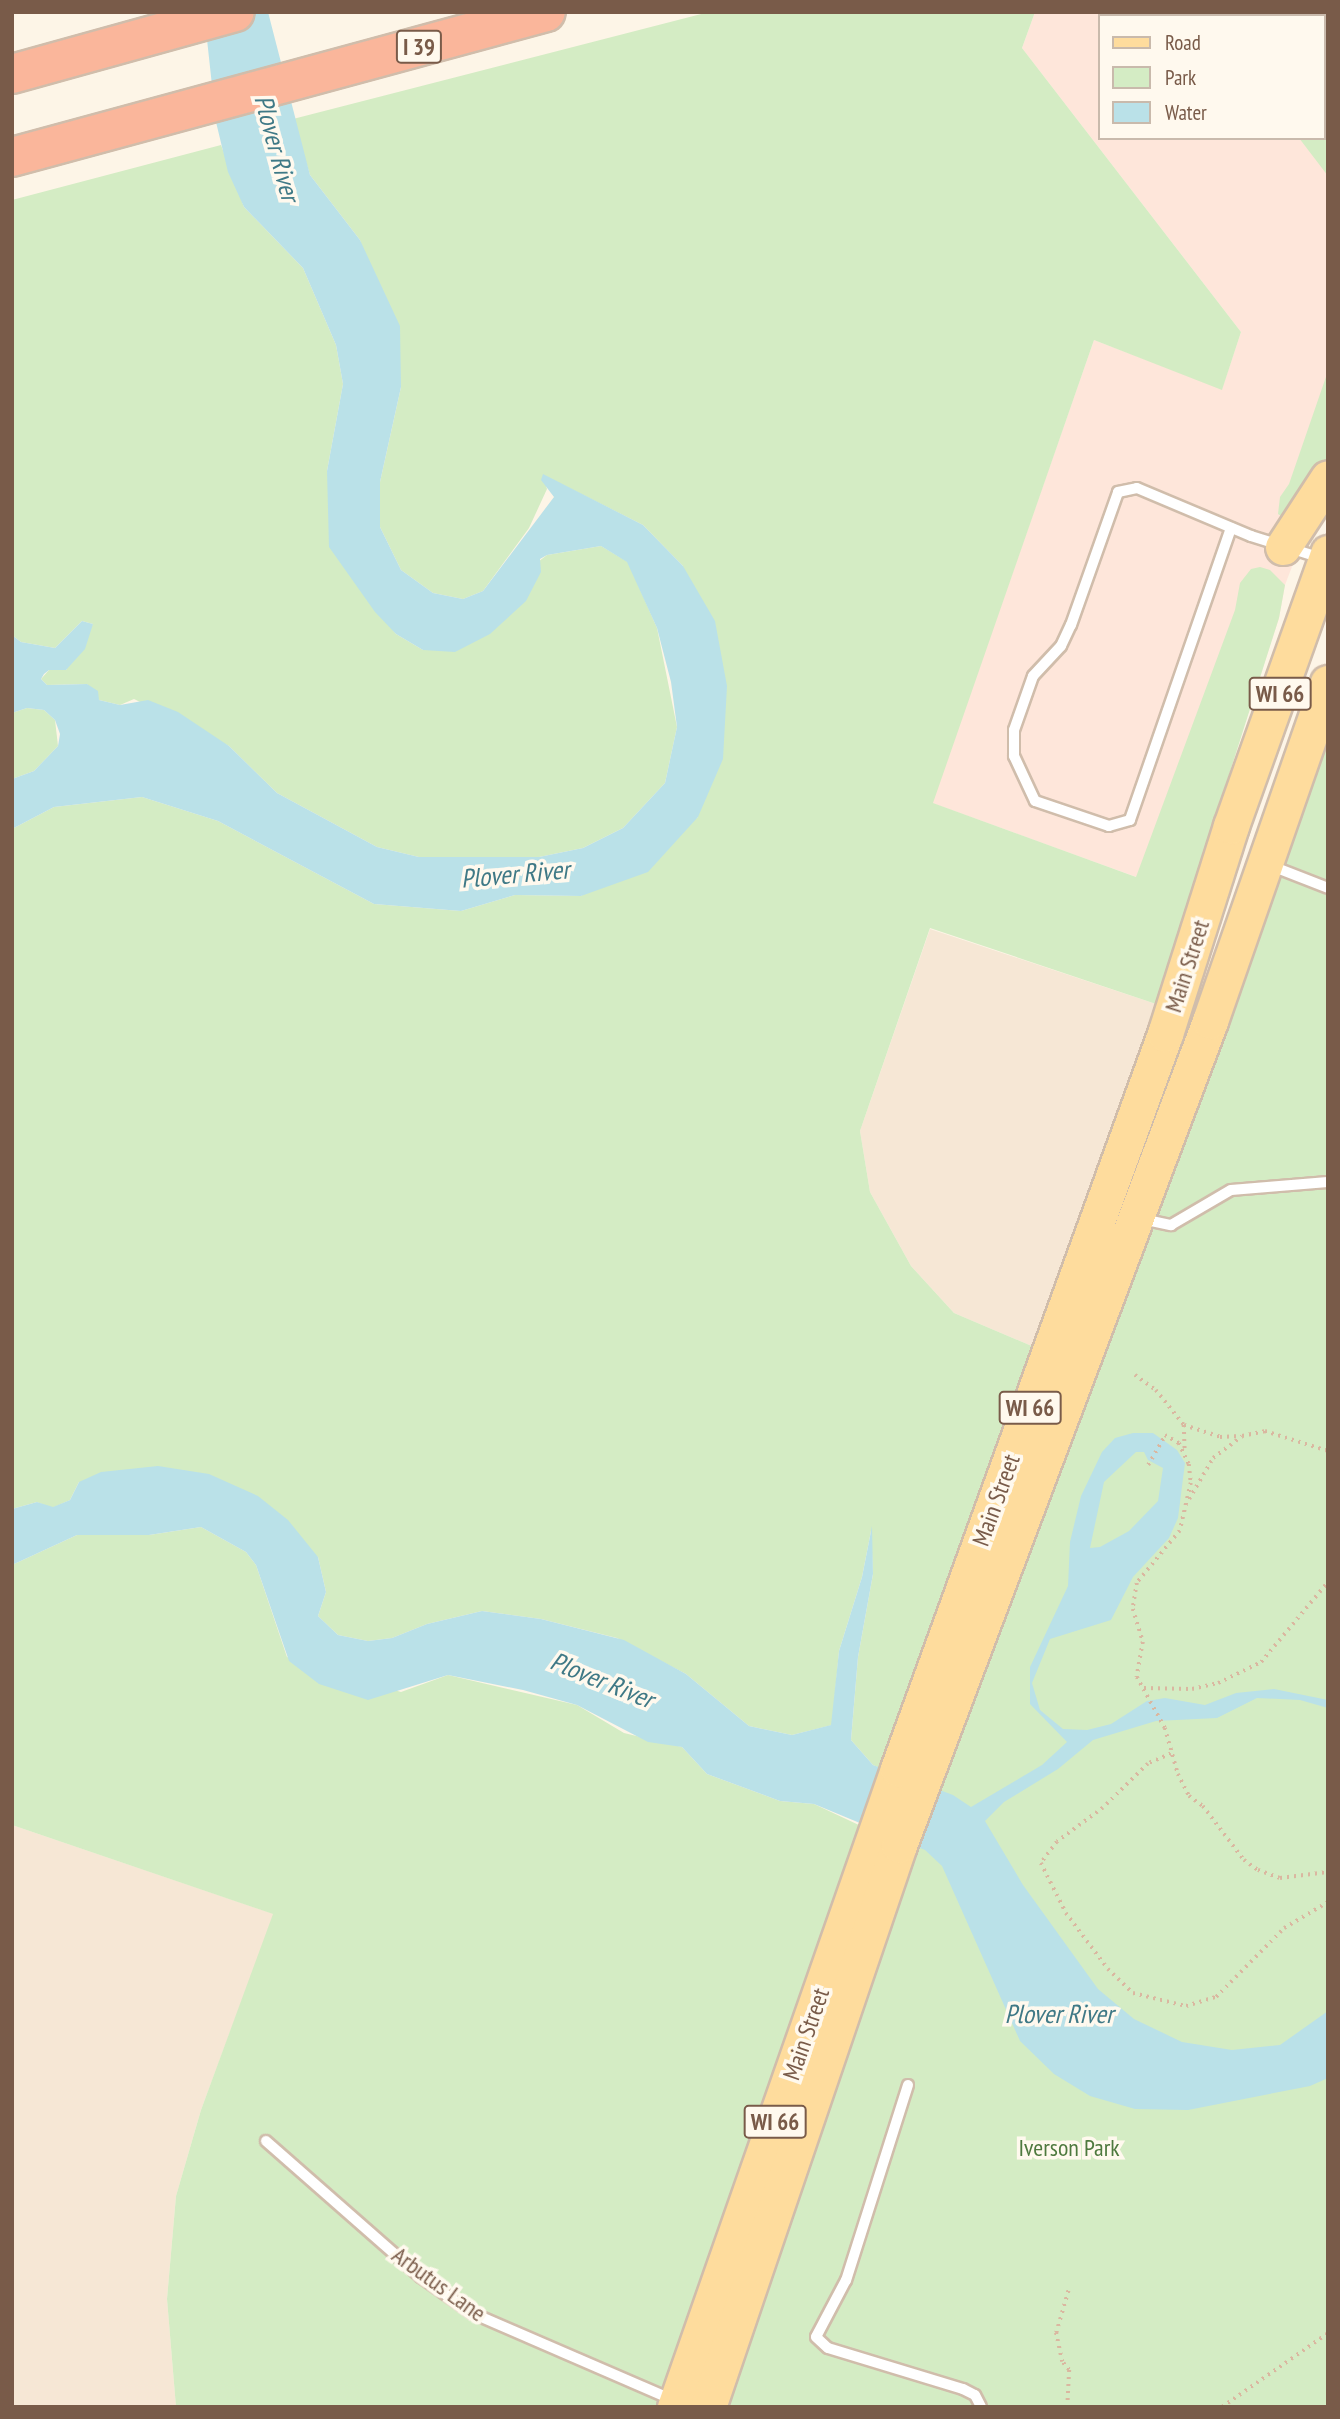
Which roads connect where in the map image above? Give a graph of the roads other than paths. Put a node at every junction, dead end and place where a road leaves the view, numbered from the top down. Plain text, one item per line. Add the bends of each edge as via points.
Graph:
1 (235, 12) edge
2 (546, 12) edge
3 (12, 74) edge
4 (12, 157) edge
5 (1328, 478) edge
6 (1231, 528) junction
7 (1283, 547) junction
8 (1327, 559) edge
9 (1328, 615) edge
10 (1328, 682) edge
11 (1328, 723) edge
12 (1283, 804) junction
13 (1264, 863) junction
14 (1328, 888) edge
15 (1178, 1052) junction
16 (1328, 1182) edge
17 (1135, 1217) junction
18 (910, 1774) junction
19 (908, 2085) dead end
20 (266, 2141) dead end
21 (687, 2405) edge
22 (981, 2407) edge

1 - 3 highway
2 - 4 highway, I 39
5 - 7 main road
6 - 6 lane via 1137,488 1118,492 1071,625 1061,646 1033,676 1014,730 1014,756 1031,795 1041,805 1109,826 1129,820
6 - 7 lane
7 - 8 lane
8 - 15 main road, Main Street / WI 66 via 1231,827
9 - 12 main road via 1283,751
10 - 12 main road, Main Street / WI 66
11 - 12 main road
12 - 13 main road, Main Street / WI 66
13 - 14 lane
13 - 15 main road, Main Street / WI 66
15 - 17 main road, Main Street / WI 66
15 - 18 main road, Main Street / WI 66
16 - 17 lane via 1231,1190 1171,1225
17 - 18 main road, Main Street / WI 66
18 - 21 main road, Main Street / WI 66
19 - 22 lane via 846,2280 816,2337 828,2348 963,2389 975,2395
20 - 21 lane, Arbutus Lane via 421,2277 472,2313

